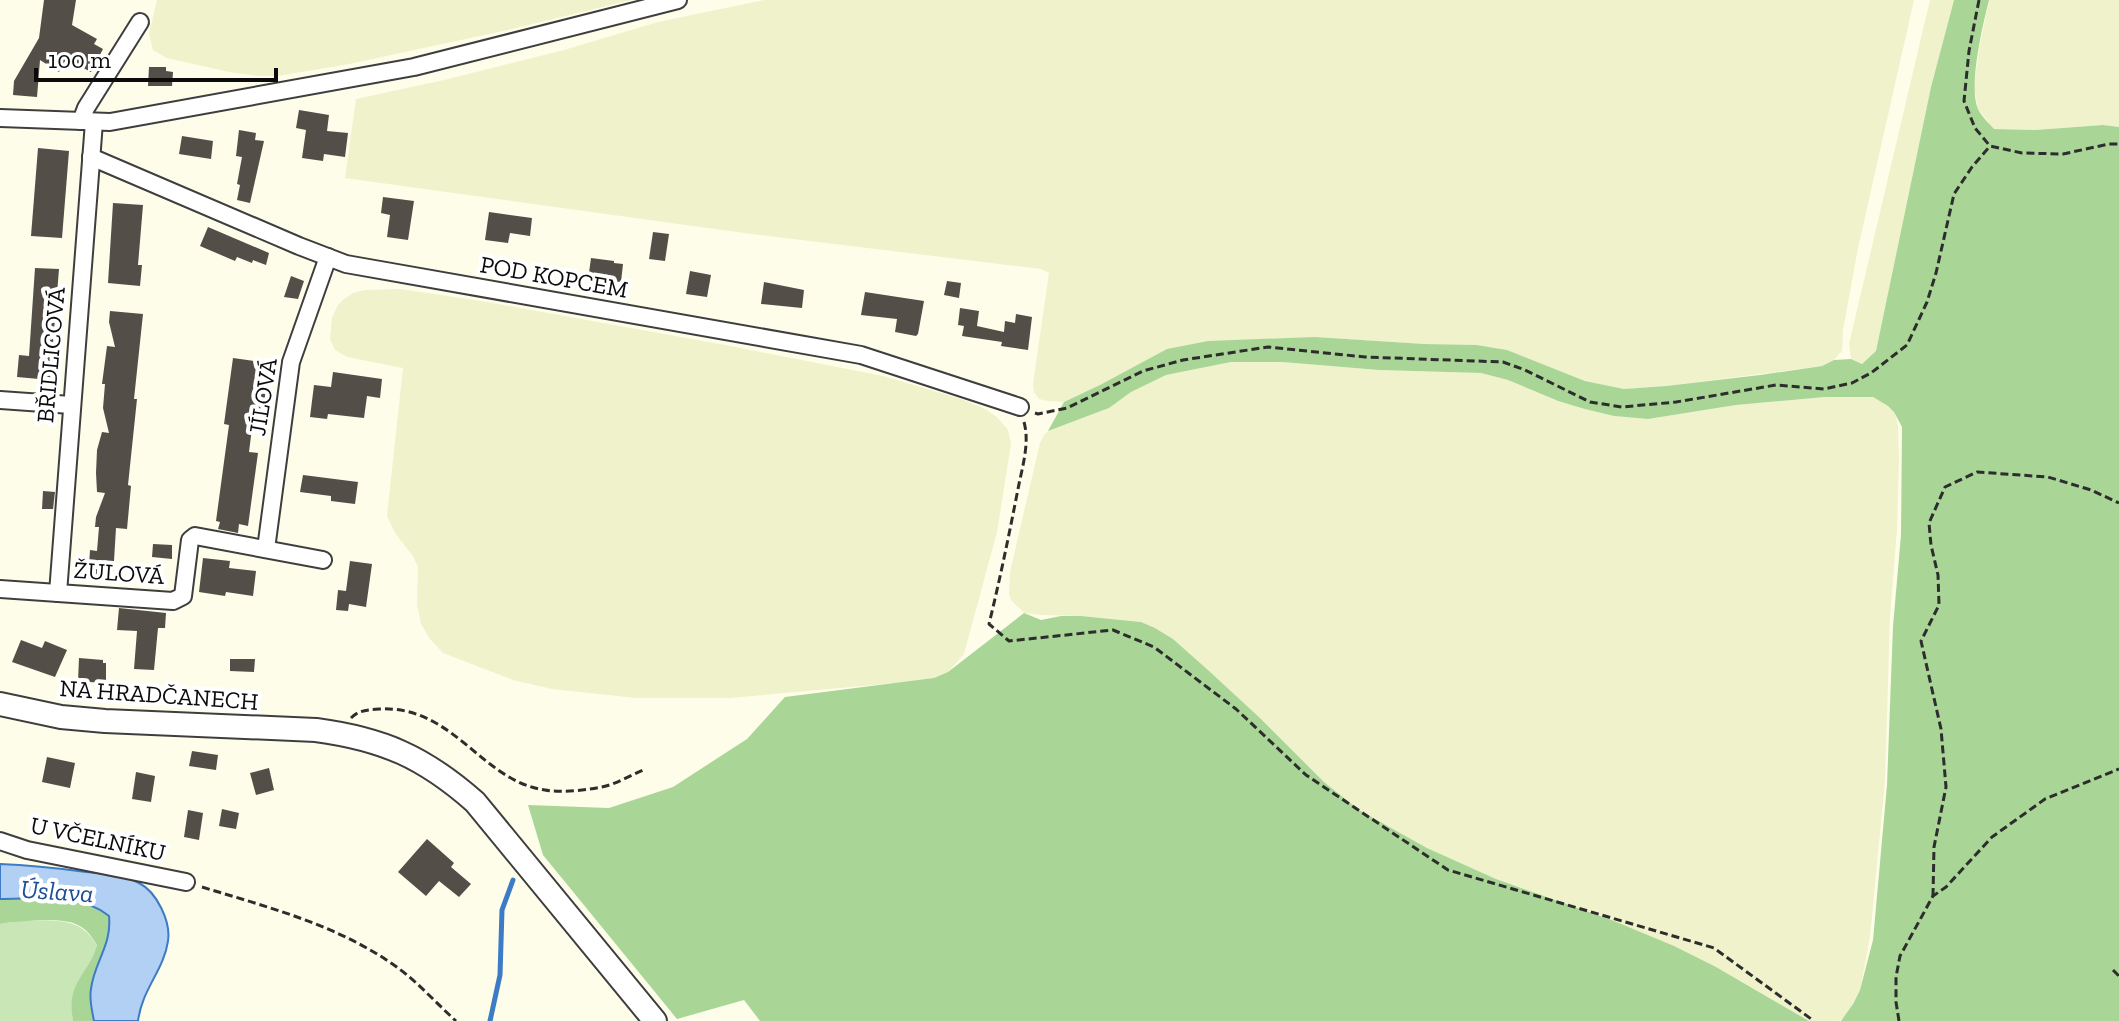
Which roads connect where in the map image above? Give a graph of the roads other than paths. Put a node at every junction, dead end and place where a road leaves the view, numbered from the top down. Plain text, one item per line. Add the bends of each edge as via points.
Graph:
1 (678, 0) edge
2 (140, 22) dead end
3 (0, 118) edge
4 (95, 122) junction
5 (91, 157) junction
6 (328, 257) junction
7 (0, 400) edge
8 (71, 405) junction
9 (1020, 407) road end
10 (266, 549) junction
11 (323, 560) dead end
12 (0, 589) edge
13 (58, 593) junction
14 (0, 704) edge
15 (0, 841) edge
16 (186, 882) road end
17 (655, 1021) edge

1 - 4 street via 414,67
2 - 4 street via 86,108
3 - 4 street
4 - 5 street, BŘIDLICOVÁ
5 - 6 street, POD KOPCEM
5 - 8 street, BŘIDLICOVÁ
6 - 9 street, POD KOPCEM via 463,286 861,355
6 - 10 street, JÍLOVÁ via 291,362
7 - 8 street
8 - 13 street, BŘIDLICOVÁ
10 - 11 street, ŽULOVÁ
10 - 13 street, ŽULOVÁ via 195,536 190,540 183,596 173,601
12 - 13 street, ŽULOVÁ
14 - 17 street, NA HRADČANECH via 105,721 316,730 407,753 475,802
15 - 16 street, U VČELNÍKU

